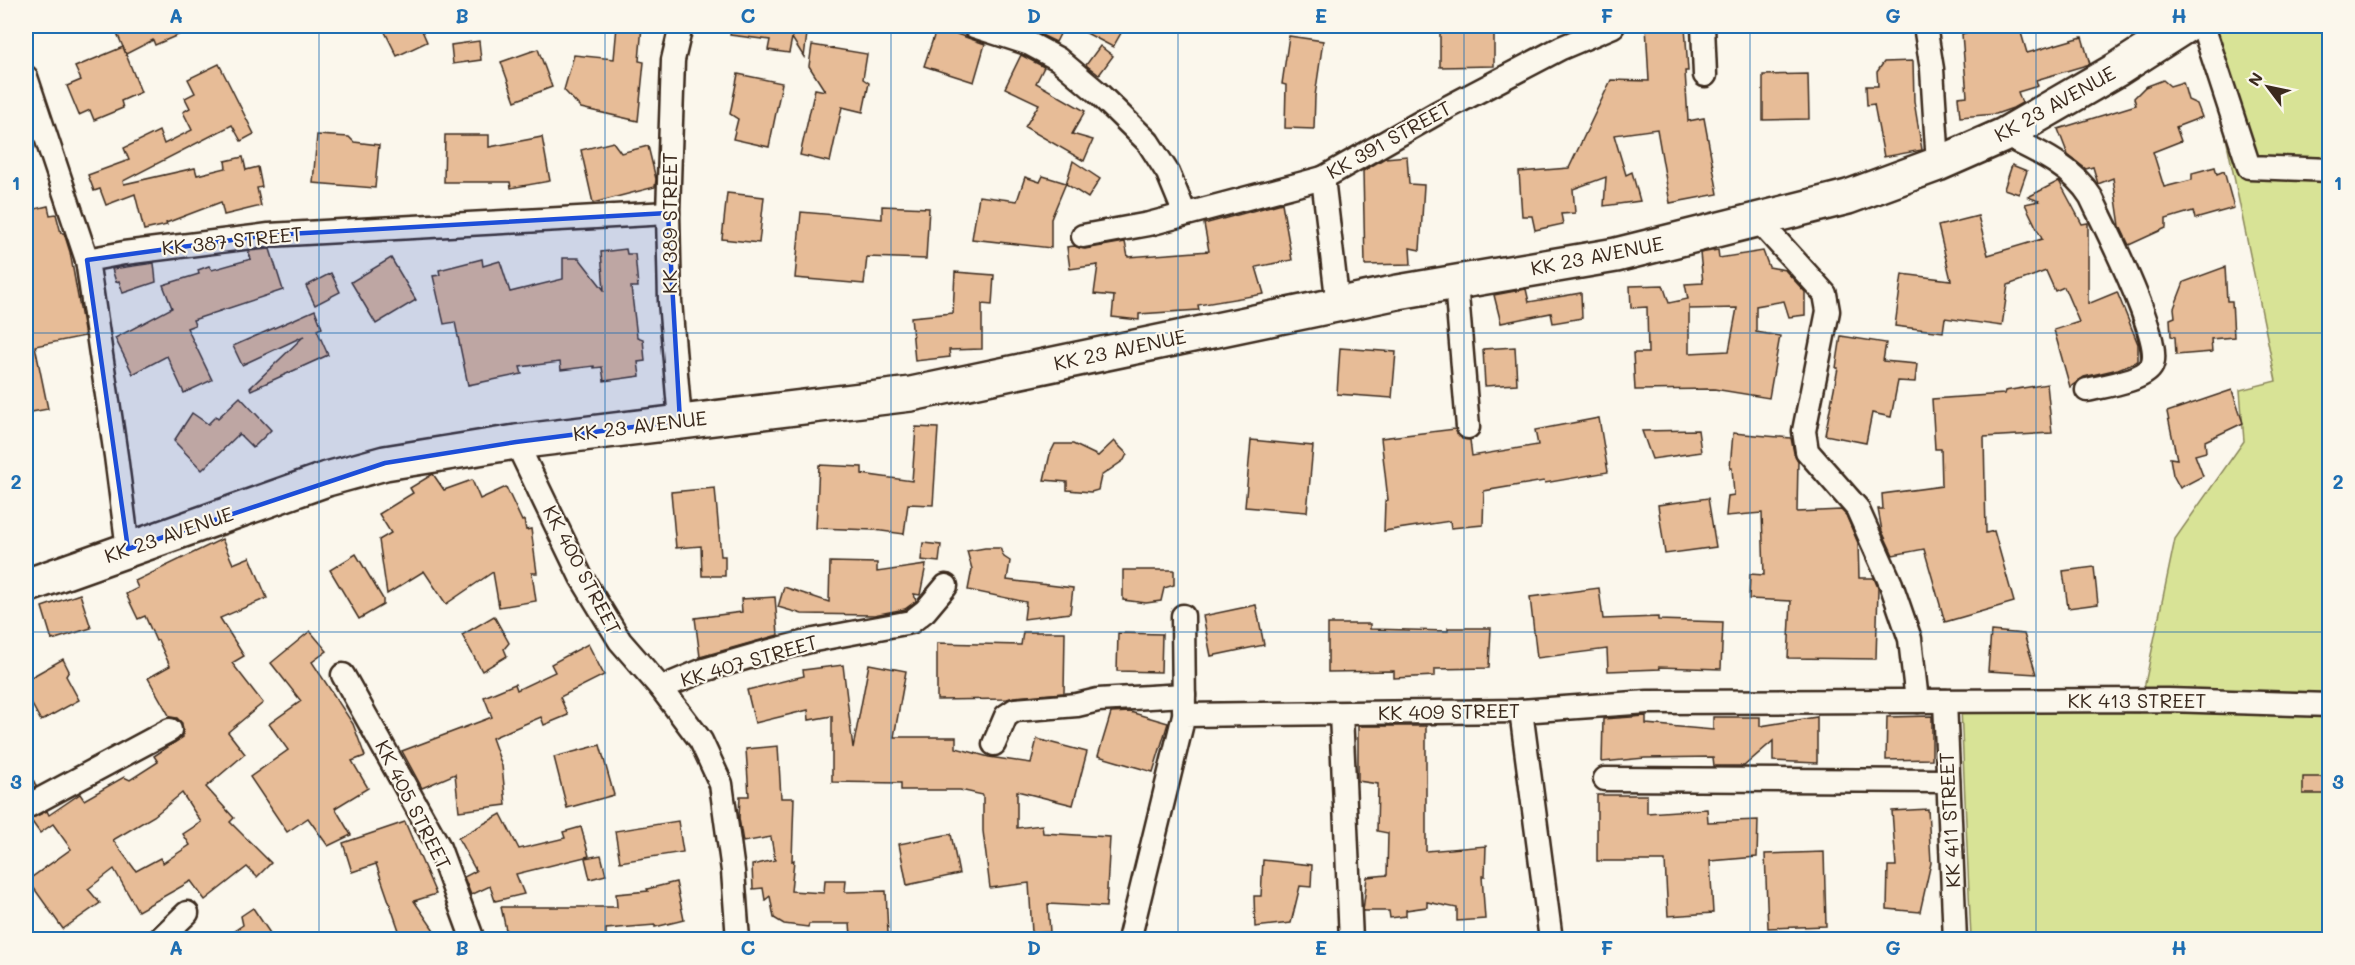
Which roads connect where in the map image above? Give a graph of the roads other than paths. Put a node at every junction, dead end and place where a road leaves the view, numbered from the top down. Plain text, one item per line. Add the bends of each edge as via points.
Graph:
1 (681, 26) edge
2 (974, 26) edge
3 (1613, 26) edge
4 (1703, 26) edge
5 (1925, 26) edge
6 (2185, 26) edge
7 (2204, 26) edge
8 (1705, 75) dead end
9 (26, 77) edge
10 (2004, 135) junction
11 (1938, 164) junction
12 (2330, 170) edge
13 (1323, 178) junction
14 (668, 213) junction
15 (1185, 214) junction
16 (1757, 219) junction
17 (1083, 236) dead end
18 (87, 260) junction
19 (1456, 283) junction
20 (1338, 306) junction
21 (2088, 390) dead end
22 (680, 421) junction
23 (1468, 427) dead end
24 (516, 442) junction
25 (128, 549) junction
26 (26, 586) edge
27 (946, 586) dead end
28 (1183, 616) dead end
29 (343, 675) dead end
30 (661, 688) junction
31 (1917, 701) junction
32 (1945, 701) junction
33 (1184, 705) junction
34 (2330, 705) edge
35 (1521, 711) junction
36 (1341, 714) junction
37 (170, 730) dead end
38 (994, 744) dead end
39 (1605, 779) dead end
40 (1948, 781) junction
41 (26, 807) edge
42 (187, 913) dead end
43 (159, 939) edge
44 (473, 939) edge
45 (738, 939) edge
46 (1129, 939) edge
47 (1351, 939) edge
48 (1551, 939) edge
49 (1955, 939) edge

1 - 14 street, KK 389 STREET via 673,60
2 - 15 street via 1030,44 1058,59 1097,92 1148,142
3 - 13 street, KK 391 STREET via 1561,48
4 - 8 street
5 - 11 street
6 - 10 main road, KK 23 AVENUE
7 - 12 street via 2249,167
9 - 18 street
10 - 11 main road, KK 23 AVENUE
10 - 21 street via 2032,148 2081,183 2091,197 2149,326 2155,358 2149,370 2132,379
11 - 16 main road, KK 23 AVENUE via 1848,197
13 - 15 street, KK 391 STREET
13 - 20 street
14 - 18 street, KK 387 STREET via 269,235
14 - 22 street, KK 389 STREET via 670,301
15 - 17 street, KK 391 STREET
16 - 19 main road, KK 23 AVENUE via 1616,255
16 - 31 street via 1825,294 1828,311 1804,431 1807,451 1857,508 1891,584 1910,639
18 - 25 street
19 - 20 main road, KK 23 AVENUE
19 - 23 street
20 - 22 main road, KK 23 AVENUE via 911,394
22 - 24 main road, KK 23 AVENUE
24 - 25 main road, KK 23 AVENUE via 385,463 337,476
24 - 30 street, KK 400 STREET via 581,577 620,641
25 - 26 main road, KK 23 AVENUE
27 - 30 street, KK 407 STREET via 911,622 759,654
28 - 33 street
29 - 44 street, KK 405 STREET via 438,845
30 - 45 street, KK 407 STREET via 701,741 721,784
31 - 32 street, KK 409 STREET
31 - 35 street, KK 409 STREET via 1648,702
32 - 34 street, KK 413 STREET via 2168,700
32 - 40 street, KK 411 STREET
33 - 36 street, KK 409 STREET
33 - 38 street, KK 409 STREET via 1098,700 1015,710 1006,716
33 - 46 street
35 - 36 street, KK 409 STREET
35 - 48 street
36 - 47 street
37 - 41 street
39 - 40 street
40 - 49 street, KK 411 STREET
42 - 43 street

